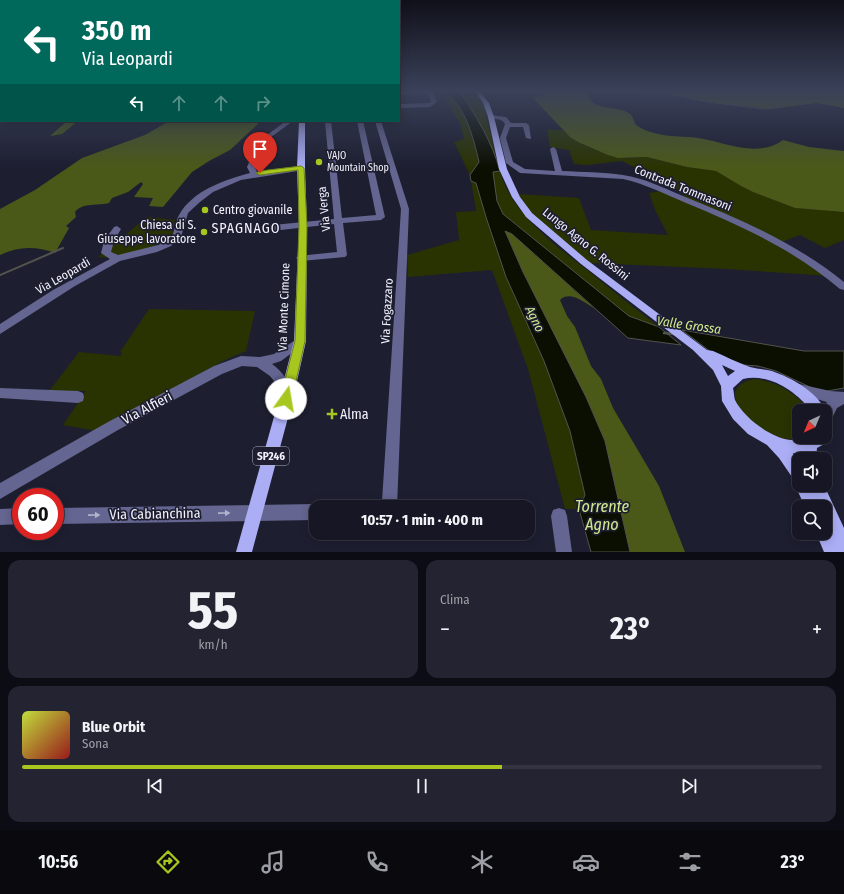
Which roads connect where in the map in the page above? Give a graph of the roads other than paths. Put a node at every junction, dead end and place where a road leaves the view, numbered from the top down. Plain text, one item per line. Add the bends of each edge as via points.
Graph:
1 (491, 117) joint
2 (289, 122) edge
3 (302, 122) edge
4 (328, 122) edge
5 (360, 122) edge
6 (378, 122) edge
7 (508, 125) junction
8 (529, 138) dead end
9 (553, 150) dead end
10 (301, 168) junction
11 (558, 173) junction
12 (255, 174) junction
13 (337, 222) junction
14 (303, 226) junction
15 (117, 229) dead end
16 (263, 230) dead end
17 (301, 258) junction
18 (117, 259) junction
19 (844, 287) edge
20 (0, 330) edge
21 (300, 341) junction
22 (697, 347) junction
23 (277, 358) junction
24 (260, 362) junction
25 (295, 365) junction
26 (275, 372) junction
27 (751, 373) junction
28 (727, 386) junction
29 (795, 388) junction
30 (0, 393) edge
31 (287, 396) junction
32 (78, 397) dead end
33 (844, 398) edge
34 (813, 404) edge
35 (832, 404) edge
36 (768, 439) junction
37 (816, 444) edge
38 (810, 452) edge
39 (792, 465) edge
40 (0, 491) edge
41 (819, 492) edge
42 (387, 500) edge
43 (255, 512) junction
44 (309, 512) edge
45 (12, 516) edge
46 (64, 516) edge
47 (559, 516) dead end
48 (0, 517) edge
49 (827, 540) edge
50 (844, 547) edge
51 (244, 552) edge
52 (564, 552) edge
53 (832, 552) edge

1 - 7 street via 503,118
1 - 22 main road, Lungo Agno G. Rossini via 503,169 516,197 529,216 584,262
2 - 12 street via 265,139 253,152 254,160 251,167
3 - 10 main road, Via Monte Cimone / SP246
4 - 13 street, Via Verga
5 - 13 street via 381,217
6 - 42 street, Via Fogazzaro via 404,209
7 - 8 street via 526,125
7 - 11 street, Contrada Tommasoni via 502,138 510,163 523,171
9 - 11 street
10 - 12 street, Via Leopardi
10 - 14 main road, Via Monte Cimone / SP246
11 - 19 street, Contrada Tommasoni via 623,177 640,181 777,241 820,268
12 - 18 street, Via Leopardi via 221,184 203,196 180,220 179,232 174,240 154,249
13 - 14 street
13 - 17 street, Via Verga via 342,255
14 - 16 street
14 - 17 main road, Via Monte Cimone / SP246
15 - 18 street via 109,241 106,253
17 - 21 main road, Via Monte Cimone / SP246
18 - 20 street, Via Leopardi via 58,292
21 - 23 street, Via Alfieri
21 - 25 main road, Via Monte Cimone / SP246
22 - 27 main road
22 - 28 main road via 717,368
23 - 24 street, Via Alfieri
23 - 25 street
24 - 26 street
24 - 40 street, Via Alfieri via 241,361 218,370
25 - 26 street
25 - 31 main road, Via Monte Cimone / SP246
26 - 31 street via 286,388
27 - 28 main road via 740,374
27 - 29 main road via 773,376
28 - 36 main road via 729,403 735,413 744,423
29 - 33 street
29 - 34 main road
30 - 32 street
31 - 43 main road, Via Monte Cimone / SP246
33 - 35 street
36 - 38 main road
36 - 39 main road via 784,453
37 - 38 main road
41 - 50 main road
43 - 44 street, Via Cabianchina
46 -> 43 street, Via Cabianchina
43 - 51 main road, SP246
45 - 48 street
47 - 52 street
49 - 53 main road

